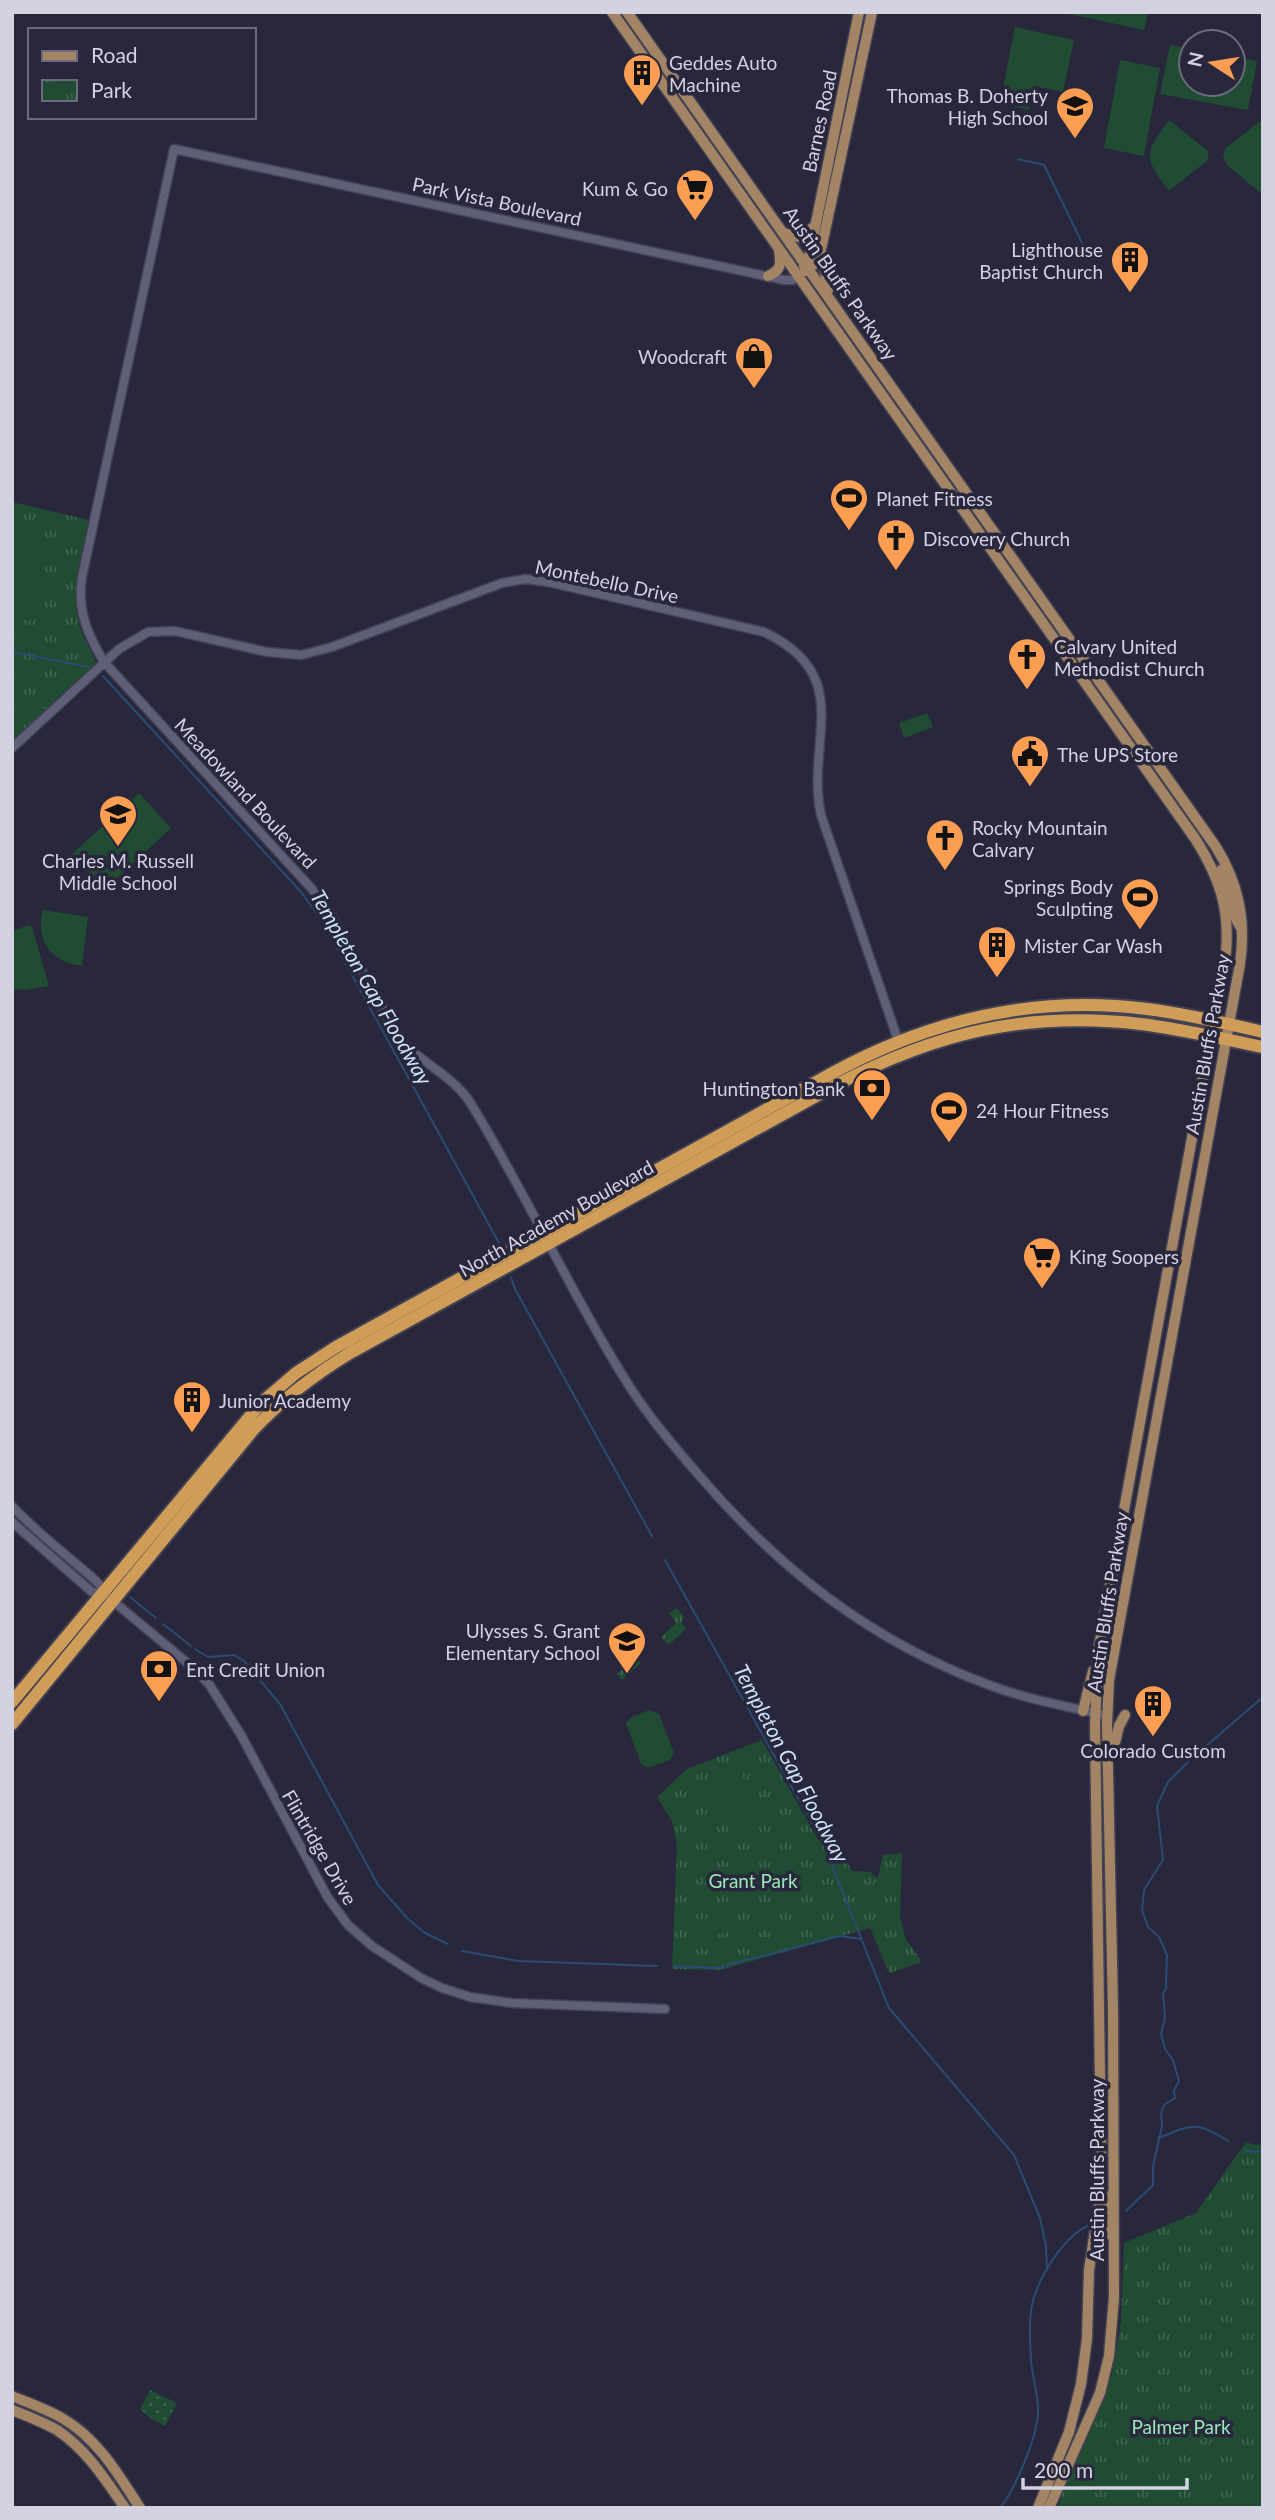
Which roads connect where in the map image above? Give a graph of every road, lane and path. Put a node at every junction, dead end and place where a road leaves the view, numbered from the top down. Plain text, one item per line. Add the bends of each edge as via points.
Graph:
1 (612, 12) edge
2 (627, 12) edge
3 (859, 12) edge
4 (872, 12) edge
5 (624, 29) junction
6 (643, 34) junction
7 (678, 106) junction
8 (718, 138) junction
9 (174, 149) joint
10 (816, 221) junction
11 (783, 233) junction
12 (822, 245) junction
13 (778, 246) junction
14 (808, 266) junction
15 (799, 275) junction
16 (768, 276) junction
17 (830, 298) junction
18 (1006, 572) junction
19 (1024, 575) junction
20 (104, 662) junction
21 (12, 748) edge
22 (1164, 796) junction
23 (1182, 799) junction
24 (1211, 864) junction
25 (1243, 928) junction
26 (1213, 1021) junction
27 (951, 1023) junction
28 (1228, 1024) junction
29 (1263, 1032) edge
30 (1210, 1036) junction
31 (898, 1040) junction
32 (1226, 1040) junction
33 (1263, 1048) edge
34 (907, 1051) junction
35 (805, 1102) junction
36 (545, 1238) junction
37 (12, 1507) edge
38 (12, 1522) edge
39 (108, 1597) junction
40 (1096, 1664) junction
41 (12, 1702) edge
42 (1083, 1711) junction
43 (1095, 1713) junction
44 (1125, 1715) dead end
45 (1107, 1716) junction
46 (12, 1724) edge
47 (1108, 1769) junction
48 (665, 2009) dead end
49 (1100, 2189) junction
50 (1113, 2236) junction
51 (12, 2396) edge
52 (12, 2410) edge
53 (125, 2508) edge
54 (140, 2508) edge
55 (1038, 2508) edge
56 (1049, 2508) edge

1 - 5 main road, Austin Bluffs Parkway
2 - 6 main road, Austin Bluffs Parkway
3 - 10 main road, Barnes Road
4 - 12 main road, Barnes Road
5 - 6 main road
5 - 7 main road, Austin Bluffs Parkway
6 - 8 main road, Austin Bluffs Parkway
7 - 8 main road via 706,135
7 - 13 main road, Austin Bluffs Parkway
8 - 11 main road, Austin Bluffs Parkway
9 - 16 street, Park Vista Boulevard
9 - 20 street, Meadowland Boulevard via 82,577 85,625
10 - 11 main road via 804,237
10 - 14 main road, Barnes Road
11 - 14 main road, Austin Bluffs Parkway
12 - 14 main road, Barnes Road via 816,263
12 - 17 main road
13 - 15 main road, Austin Bluffs Parkway
13 - 16 main road via 780,266
14 - 15 main road
14 - 17 main road, Austin Bluffs Parkway
15 - 16 street, Park Vista Boulevard via 790,281
15 - 18 main road, Austin Bluffs Parkway
17 - 19 main road, Austin Bluffs Parkway
18 - 19 main road
18 - 22 main road, Austin Bluffs Parkway
19 - 23 main road, Austin Bluffs Parkway
20 - 21 street, Montebello Drive
20 - 31 street, Montebello Drive via 140,636 165,630 278,654 316,653 475,592 525,579 764,632 794,651 816,681 823,716 816,782 821,815
20 - 36 street, Meadowland Boulevard via 312,889 401,1040 468,1099
22 - 23 main road
22 - 24 main road, Austin Bluffs Parkway
23 - 25 main road, Austin Bluffs Parkway via 1227,865
24 - 25 main road via 1220,869 1237,925
24 - 26 main road, Austin Bluffs Parkway via 1223,897 1227,939
25 - 28 main road, Austin Bluffs Parkway
26 - 27 highway, North Academy Boulevard via 1146,1009 1054,1005
26 - 28 highway, North Academy Boulevard
26 - 30 main road, Austin Bluffs Parkway
27 - 31 highway, North Academy Boulevard
27 - 34 highway via 944,1032 911,1043
28 - 29 highway, North Academy Boulevard
28 - 32 main road, Austin Bluffs Parkway
30 - 32 highway, North Academy Boulevard
30 - 34 highway, North Academy Boulevard via 1117,1021 1049,1021 985,1027
30 - 40 main road, Austin Bluffs Parkway
31 - 35 highway via 890,1051 813,1090
31 - 36 highway, North Academy Boulevard
32 - 33 highway, North Academy Boulevard
32 - 45 main road, Austin Bluffs Parkway via 1113,1651
34 - 35 highway, North Academy Boulevard
35 - 36 highway, North Academy Boulevard
36 - 39 highway, North Academy Boulevard via 303,1384 253,1430
36 - 42 street, Meadowland Boulevard via 638,1400 708,1486 789,1568 848,1613 932,1661 1003,1690
37 - 39 street, Flintridge Drive via 99,1583
38 - 39 street, Flintridge Drive via 92,1592
39 - 41 highway, North Academy Boulevard
39 - 46 highway, North Academy Boulevard
39 - 48 street, Flintridge Drive via 209,1684 328,1898 348,1925 372,1946 421,1978 470,1997
40 - 42 main road
40 - 43 main road, Austin Bluffs Parkway
42 - 43 street, Meadowland Boulevard
43 - 45 street, Meadowland Boulevard
43 - 49 main road, Austin Bluffs Parkway
44 - 47 main road
45 - 47 main road, Austin Bluffs Parkway
47 - 50 main road, Austin Bluffs Parkway
49 - 50 main road via 1105,2197 1107,2233
49 - 55 main road, Austin Bluffs Parkway via 1081,2384 1069,2432
50 - 56 main road, Austin Bluffs Parkway via 1109,2356 1093,2410
51 - 54 main road via 62,2418 91,2441
52 - 53 main road via 69,2439 93,2462

